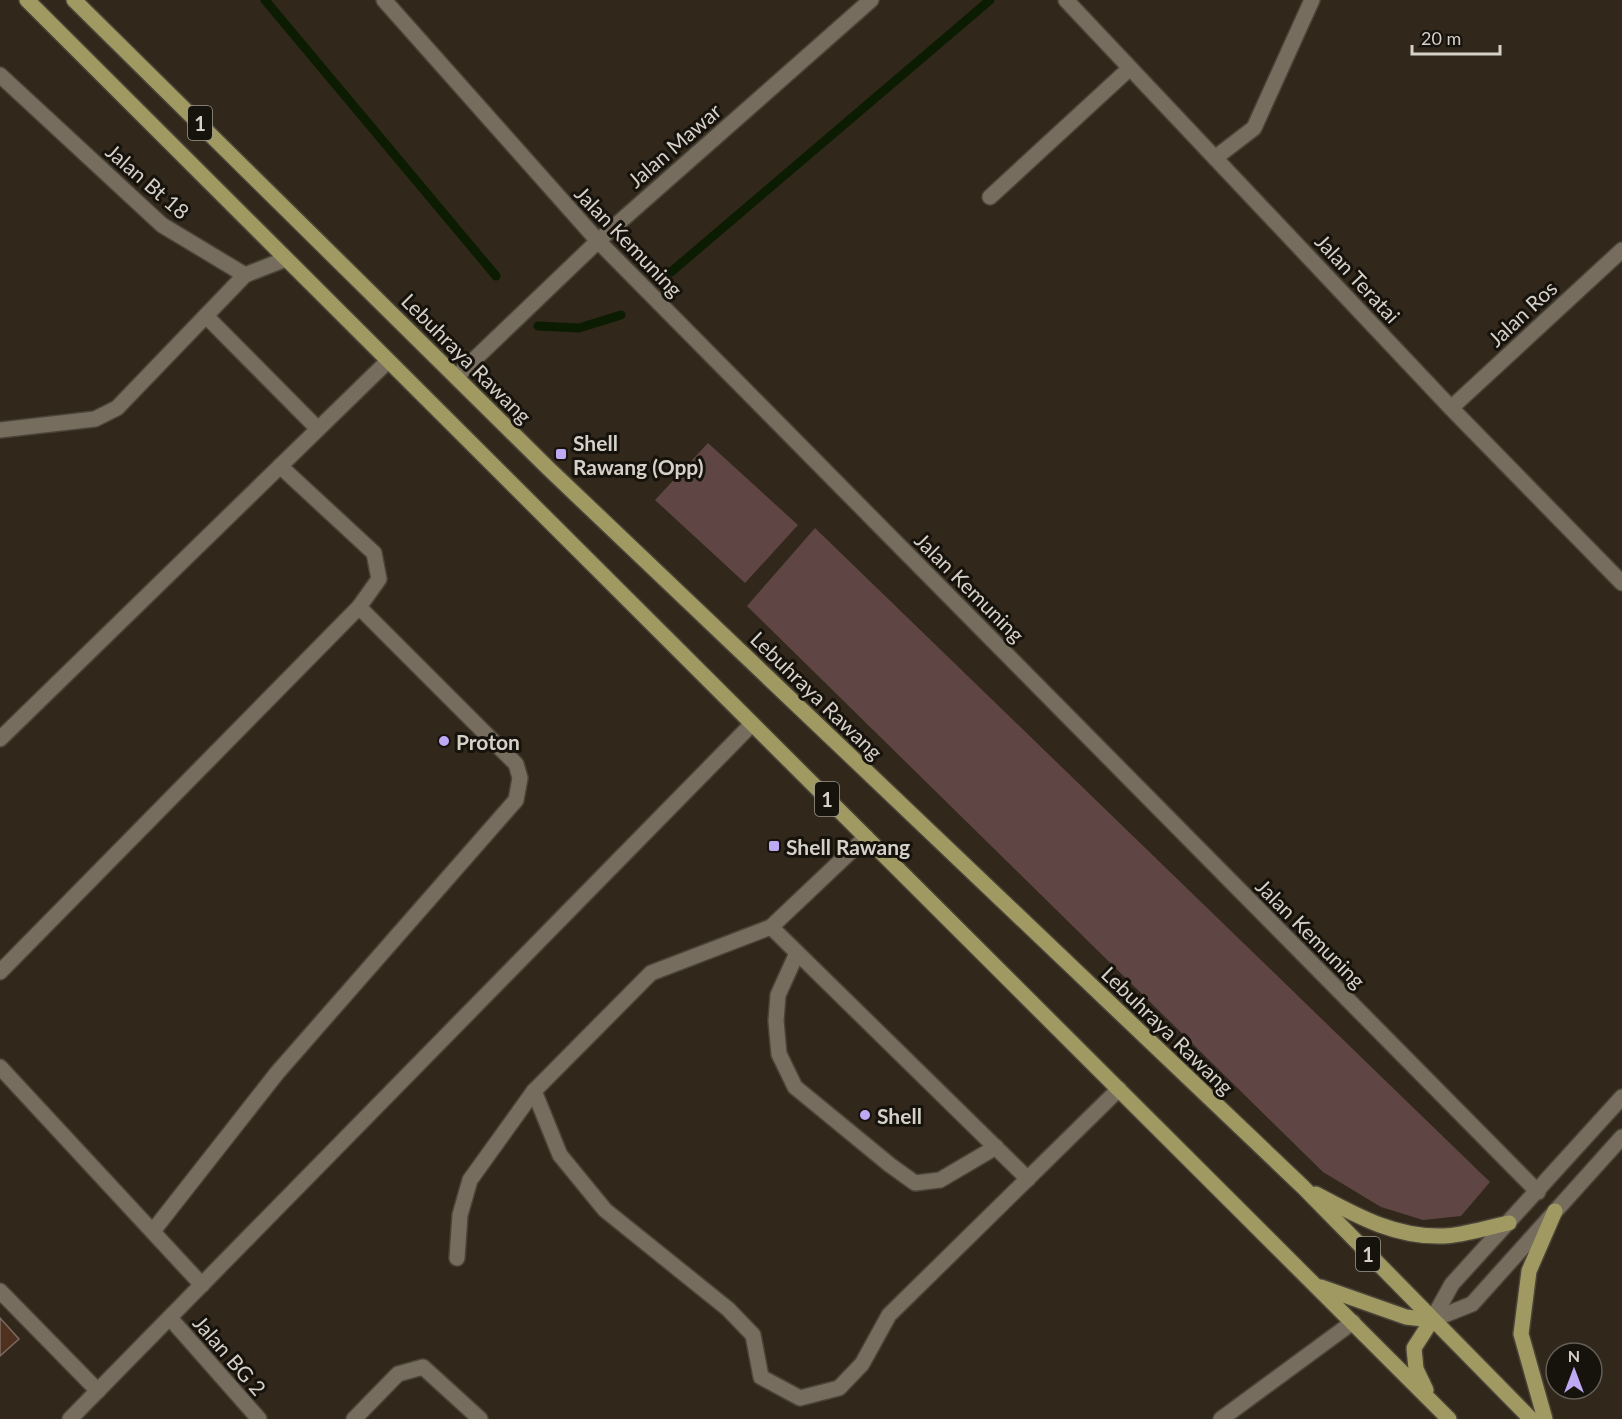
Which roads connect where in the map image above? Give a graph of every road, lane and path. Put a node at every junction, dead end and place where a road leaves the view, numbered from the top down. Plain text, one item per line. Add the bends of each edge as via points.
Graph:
1 (27, 0) edge
2 (74, 0) edge
3 (384, 0) edge
4 (871, 0) edge
5 (1066, 0) edge
6 (1311, 0) edge
7 (1130, 68) junction
8 (0, 75) edge
9 (1215, 158) junction
10 (990, 197) dead end
11 (598, 241) junction
12 (1622, 250) edge
13 (286, 259) junction
14 (245, 275) junction
15 (206, 316) junction
16 (388, 361) junction
17 (456, 376) junction
18 (1451, 408) junction
19 (318, 429) junction
20 (0, 430) edge
21 (280, 466) junction
22 (1622, 583) edge
23 (359, 607) junction
24 (753, 724) junction
25 (0, 739) edge
26 (866, 837) junction
27 (771, 927) junction
28 (797, 952) junction
29 (0, 972) edge
30 (0, 1066) edge
31 (1119, 1089) junction
32 (534, 1091) junction
33 (1622, 1097) edge
34 (1622, 1137) edge
35 (996, 1147) junction
36 (1028, 1179) junction
37 (1303, 1187) junction
38 (1538, 1192) junction
39 (1555, 1211) junction
40 (1509, 1222) junction
41 (153, 1231) junction
42 (456, 1258) dead end
43 (202, 1285) junction
44 (1316, 1286) junction
45 (0, 1291) edge
46 (170, 1318) junction
47 (1432, 1320) junction
48 (1353, 1322) junction
49 (98, 1391) junction
50 (1431, 1400) junction
51 (70, 1419) edge
52 (259, 1419) edge
53 (354, 1419) edge
54 (480, 1419) edge
55 (1221, 1419) edge
56 (1449, 1419) edge
57 (1531, 1419) edge
58 (1545, 1419) edge

1 - 13 main road, 1
2 - 17 main road, Lebuhraya Rawang / 1
3 - 11 street, Jalan Kemuning
4 - 11 street, Jalan Mawar
5 - 7 street, Jalan Teratai
6 - 9 street via 1254,128
7 - 9 street, Jalan Teratai
7 - 10 street
8 - 14 street, Jalan Bt 18 via 162,225
9 - 18 street, Jalan Teratai
11 - 17 street, Jalan Mawar
11 - 38 street, Jalan Kemuning
12 - 18 street, Jalan Ros
13 - 14 street
13 - 16 main road, 1
14 - 15 street
15 - 19 street
15 - 20 street via 117,408 95,419
16 - 19 street
16 - 24 main road, 1
17 - 37 main road, Lebuhraya Rawang / 1
18 - 22 street, Jalan Teratai
19 - 21 street
21 - 23 street via 374,553 379,579
21 - 25 street
23 - 29 street
23 - 41 street via 516,764 520,778 516,800 277,1073
24 - 26 main road, 1
24 - 43 street
26 - 27 street
26 - 31 main road, 1
27 - 28 street
27 - 32 street via 651,973
28 - 35 street
28 - 35 street via 778,995 776,1020 778,1054 795,1087 915,1183 940,1179
30 - 41 street
31 - 36 street
31 - 44 main road, 1
32 - 36 street via 560,1155 606,1210 728,1309 753,1335 761,1377 800,1398 839,1388 862,1364 889,1315
32 - 42 street via 470,1180 460,1215
33 - 38 street
34 - 39 street
35 - 36 street
37 - 40 main road via 1371,1224 1407,1233 1445,1236
37 - 47 main road, Lebuhraya Rawang / 1
38 - 40 street
39 - 47 street via 1472,1304
39 - 58 main road via 1529,1271 1521,1334
40 - 47 street via 1452,1284
41 - 43 street
43 - 46 street
44 - 47 main road via 1398,1315
44 - 48 main road, 1
45 - 49 street
46 - 49 street
46 - 52 street, Jalan BG 2
47 - 50 main road via 1414,1348 1416,1369
47 - 57 main road, Lebuhraya Rawang / 1
48 - 50 main road, 1
48 - 55 street
49 - 51 street
50 - 56 main road, 1
53 - 54 street via 398,1374 423,1367

